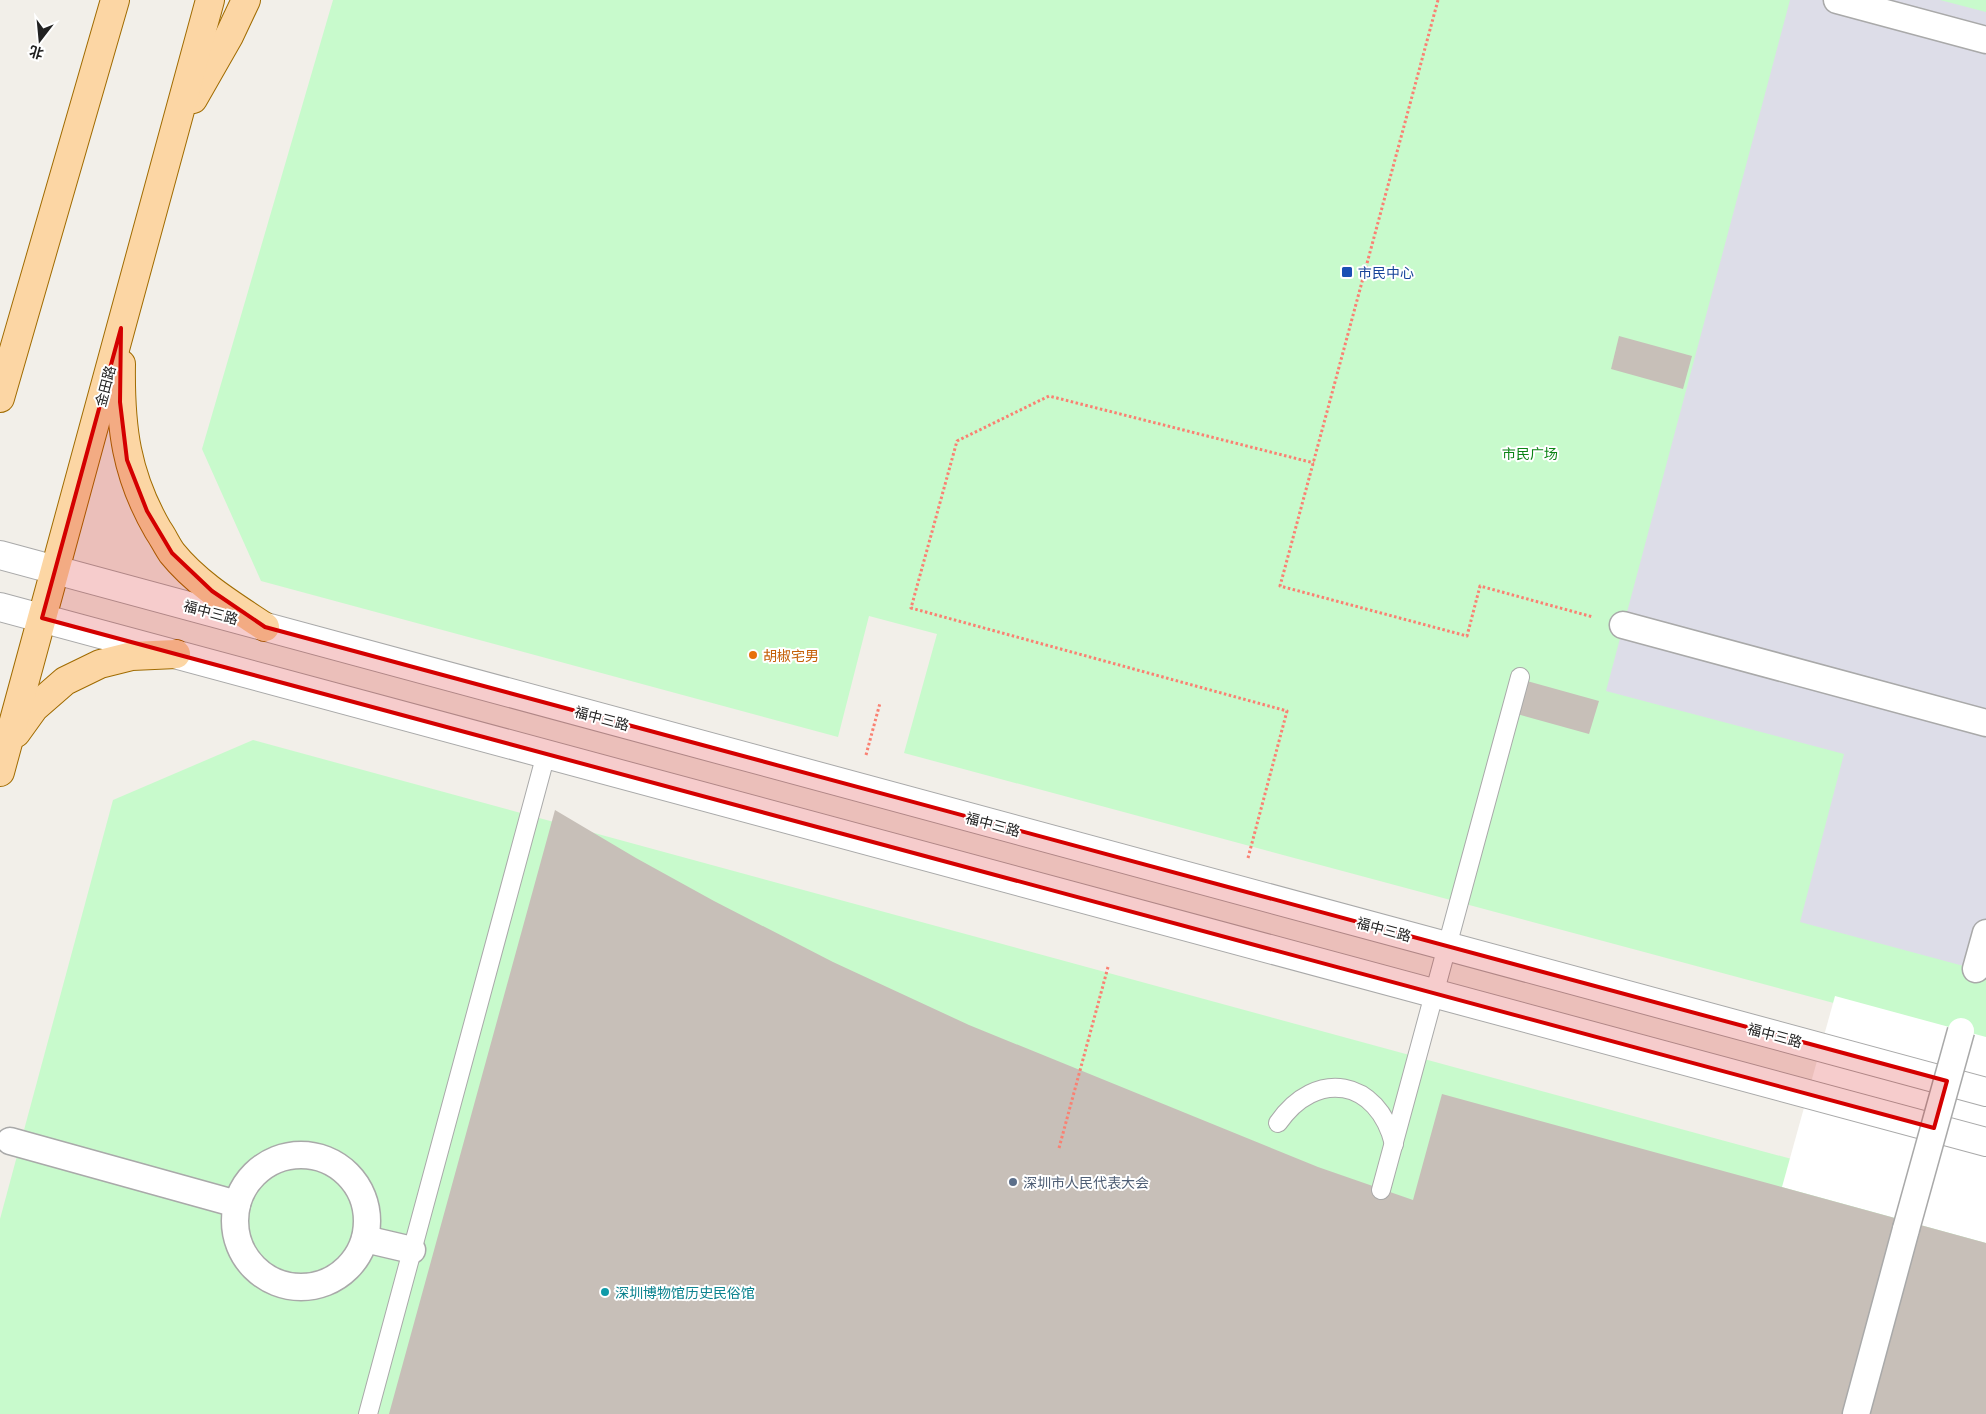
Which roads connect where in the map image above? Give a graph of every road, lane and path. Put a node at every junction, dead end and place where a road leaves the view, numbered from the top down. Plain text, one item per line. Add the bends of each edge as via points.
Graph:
1 (99, 0) edge
2 (115, 0) edge
3 (210, 0) edge
4 (246, 0) edge
5 (1438, 0) edge
6 (1837, 0) edge
7 (1986, 40) edge
8 (100, 49) junction
9 (174, 131) junction
10 (121, 328) junction
11 (2, 385) edge
12 (1314, 463) junction
13 (0, 555) edge
14 (55, 570) junction
15 (0, 607) edge
16 (42, 618) junction
17 (1623, 626) joint
18 (265, 627) junction
19 (176, 654) junction
20 (1520, 677) dead end
21 (880, 703) dead end
22 (1986, 723) edge
23 (546, 754) junction
24 (865, 756) dead end
25 (3, 759) edge
26 (1248, 858) dead end
27 (1986, 934) edge
28 (1447, 946) junction
29 (1108, 967) dead end
30 (1976, 970) dead end
31 (1434, 994) junction
32 (1961, 1031) dead end
33 (1986, 1092) edge
34 (1278, 1123) dead end
35 (10, 1141) dead end
36 (1986, 1142) edge
37 (1394, 1145) junction
38 (1059, 1148) dead end
39 (1381, 1190) dead end
40 (237, 1204) junction
41 (365, 1239) junction
42 (412, 1250) junction
43 (368, 1414) edge
44 (1856, 1414) edge

1 - 8 main road
2 - 8 main road
3 - 9 main road, 金田路
4 - 9 main road
5 - 12 path
6 - 7 street
8 - 11 main road
9 - 10 main road, 金田路
10 - 14 main road, 金田路
10 - 18 main road via 120,402 128,460 147,511 172,553 212,591
12 - 17 path via 1280,586 1467,636 1480,586
12 - 26 path via 1048,396 957,441 911,608 1287,711
13 - 14 street, 福中三路
14 - 16 main road, 金田路
14 - 18 street, 福中三路
15 - 16 street
16 - 19 street
16 - 25 main road, 金田路
17 - 22 street
18 - 28 street, 福中三路
19 - 23 street
19 - 25 main road via 132,656 100,664 65,681 34,708
20 - 28 lane
21 - 24 path
23 - 31 street
23 - 42 lane
27 - 30 street
28 - 31 lane
28 - 33 street, 福中三路
29 - 38 path
31 - 36 street
31 - 37 lane
32 - 44 street, bridge
34 - 37 lane via 1298,1100 1313,1091 1331,1088 1350,1090 1380,1110
35 - 40 street
37 - 39 lane
40 - 41 street via 245,1185 260,1170 278,1160 298,1155 318,1158 337,1166 353,1180 363,1198 367,1218
40 - 41 street via 235,1227 241,1249 254,1268 273,1281 295,1288 318,1286 339,1276 356,1260
41 - 42 street
42 - 43 lane

